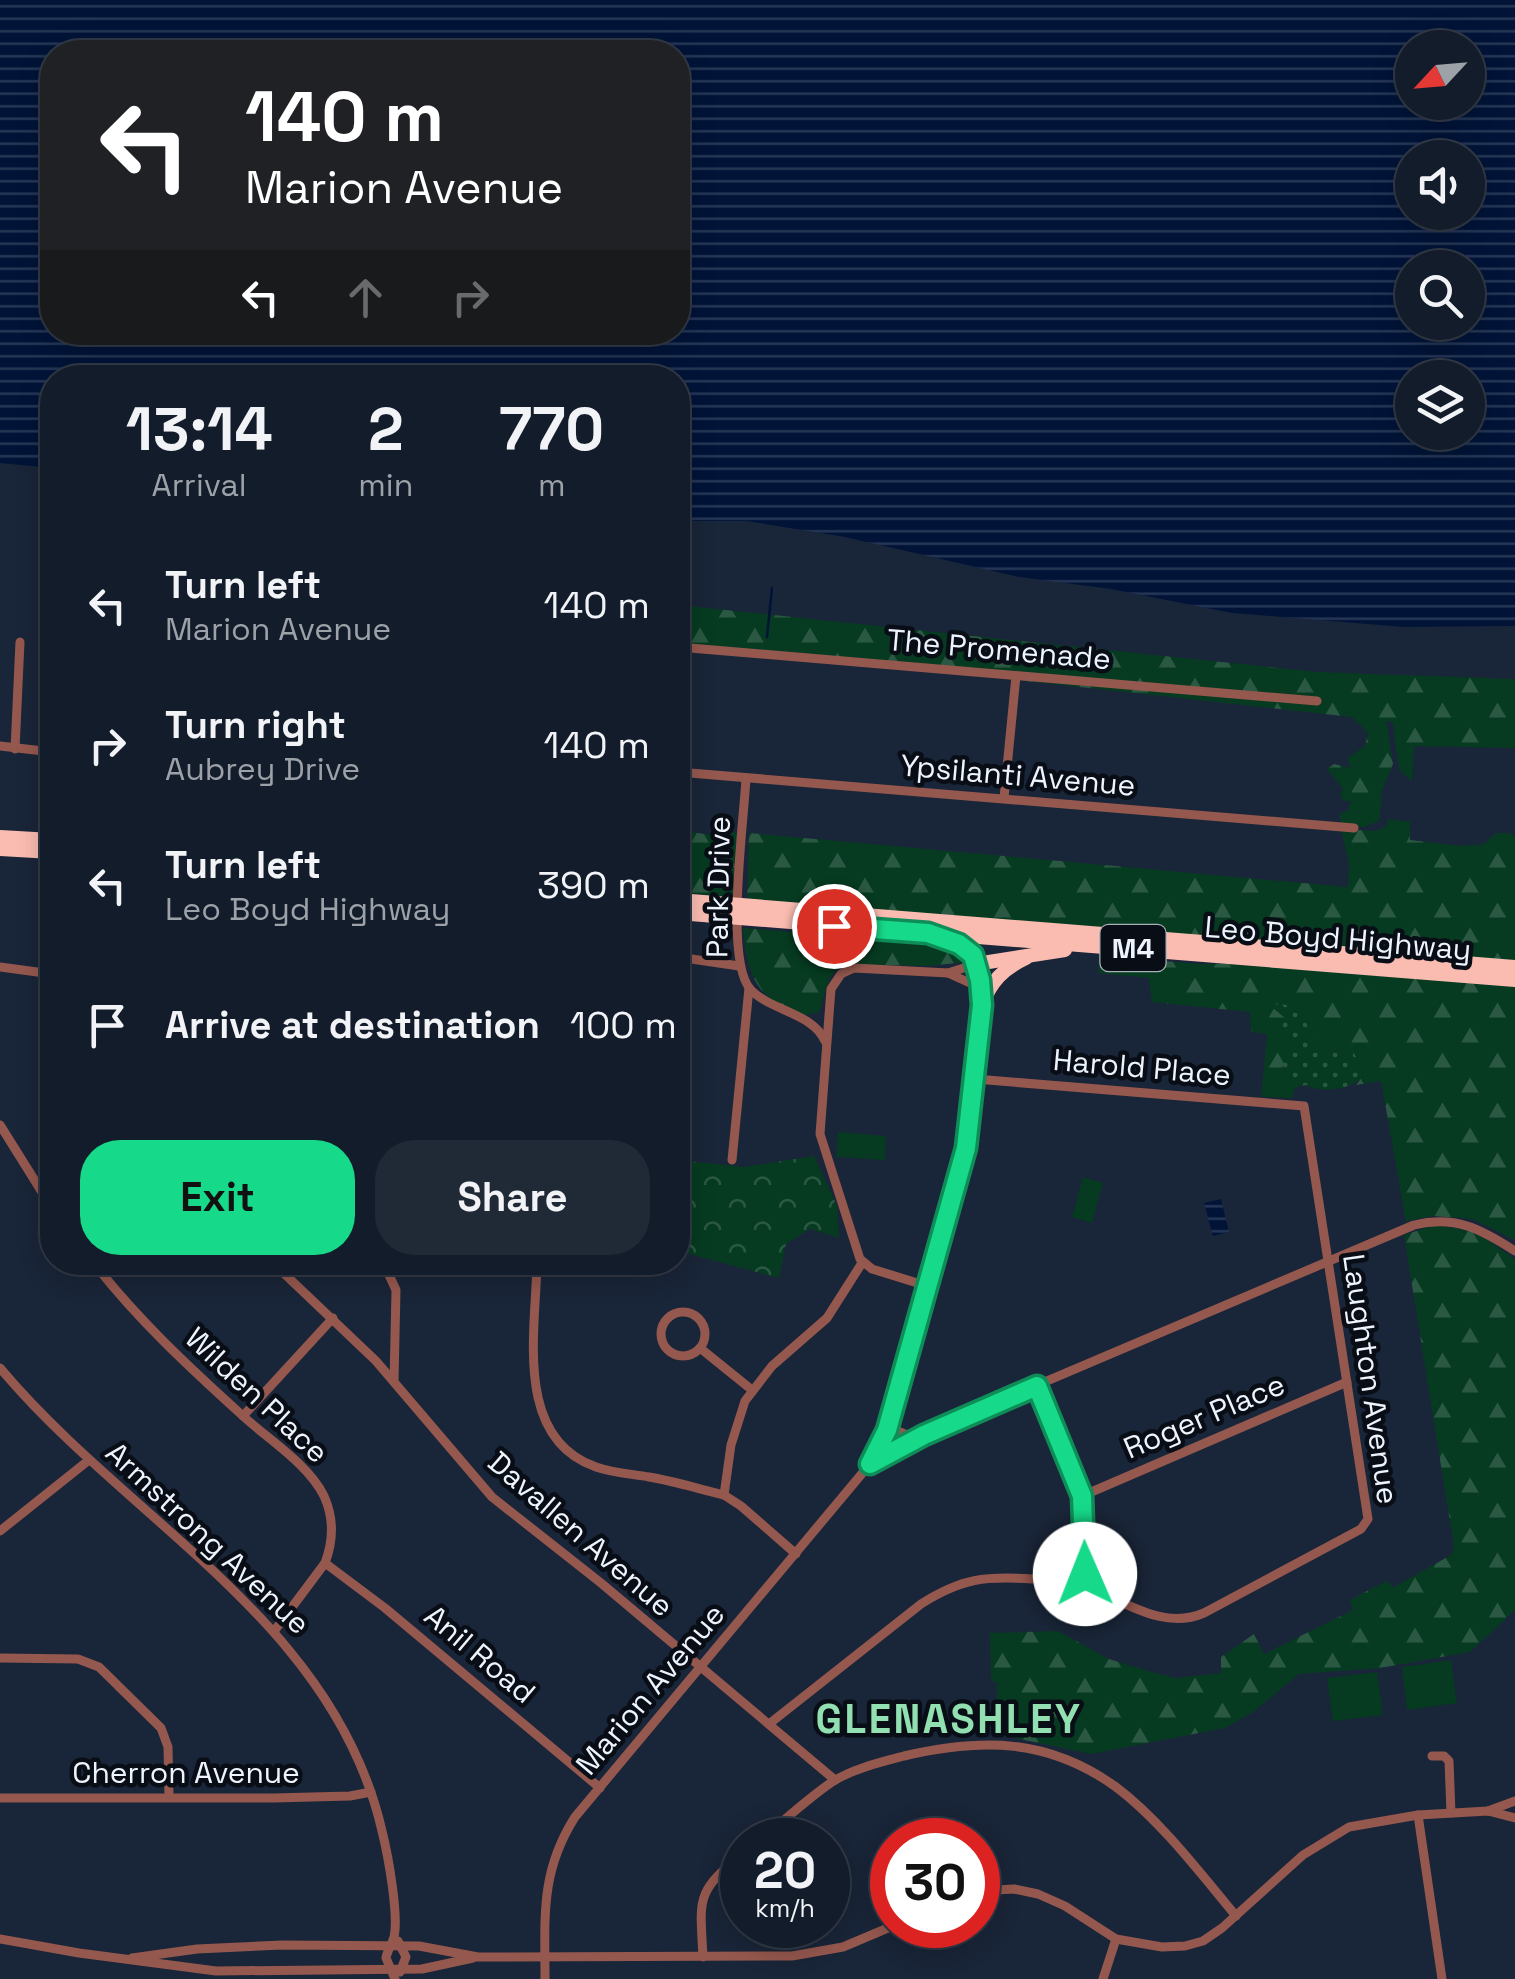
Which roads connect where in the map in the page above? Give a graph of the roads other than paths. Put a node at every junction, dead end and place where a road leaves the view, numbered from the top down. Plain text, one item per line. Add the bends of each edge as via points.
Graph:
1 (20, 642) dead end
2 (690, 648) edge
3 (1016, 676) junction
4 (1317, 701) dead end
5 (0, 746) edge
6 (15, 749) junction
7 (40, 751) edge
8 (690, 773) edge
9 (746, 778) junction
10 (1004, 798) junction
11 (1354, 828) dead end
12 (0, 837) edge
13 (40, 839) edge
14 (0, 849) edge
15 (40, 851) edge
16 (690, 903) edge
17 (723, 910) junction
18 (690, 912) edge
19 (750, 913) junction
20 (928, 933) junction
21 (1121, 948) junction
22 (1051, 951) junction
23 (690, 959) edge
24 (976, 964) junction
25 (738, 966) junction
26 (0, 967) edge
27 (1515, 967) edge
28 (40, 972) edge
29 (948, 973) junction
30 (1515, 980) edge
31 (750, 988) junction
32 (981, 988) junction
33 (982, 1005) junction
34 (830, 1006) junction
35 (806, 1022) junction
36 (826, 1044) junction
37 (975, 1078) junction
38 (1304, 1106) joint
39 (0, 1125) edge
40 (732, 1160) dead end
41 (40, 1189) edge
42 (1515, 1252) edge
43 (1329, 1259) junction
44 (862, 1263) junction
45 (104, 1275) edge
46 (288, 1275) edge
47 (389, 1275) edge
48 (537, 1275) edge
49 (927, 1286) junction
50 (333, 1318) junction
51 (700, 1348) junction
52 (0, 1368) edge
53 (394, 1382) junction
54 (1347, 1382) junction
55 (1037, 1386) junction
56 (752, 1390) junction
57 (243, 1416) junction
58 (888, 1428) junction
59 (924, 1435) junction
60 (88, 1460) junction
61 (870, 1464) junction
62 (724, 1495) junction
63 (1082, 1496) junction
64 (0, 1531) edge
65 (796, 1554) junction
66 (325, 1563) junction
67 (1082, 1585) junction
68 (275, 1630) junction
69 (0, 1658) edge
70 (700, 1667) junction
71 (769, 1724) junction
72 (1432, 1756) dead end
73 (835, 1780) junction
74 (600, 1788) junction
75 (372, 1792) junction
76 (169, 1797) junction
77 (0, 1798) edge
78 (1515, 1801) edge
79 (1488, 1811) junction
80 (1451, 1813) junction
81 (1418, 1815) junction
82 (788, 1818) edge
83 (1515, 1818) edge
84 (720, 1874) edge
85 (1000, 1890) edge
86 (1236, 1916) junction
87 (870, 1935) edge
88 (0, 1939) edge
89 (1116, 1939) junction
90 (395, 1942) junction
91 (282, 1944) junction
92 (300, 1944) junction
93 (216, 1947) junction
94 (702, 1956) junction
95 (478, 1957) junction
96 (545, 1957) junction
97 (132, 1958) junction
98 (282, 1970) junction
99 (300, 1970) junction
100 (216, 1971) junction
101 (395, 1974) edge
102 (545, 1979) edge
103 (1103, 1979) edge
104 (1442, 1979) edge

1 - 6 street
2 - 3 street, The Promenade
3 - 4 street, The Promenade
3 - 10 street
5 - 6 street
6 - 7 street
8 - 9 street, Ypsilanti Avenue
9 - 10 street, Ypsilanti Avenue
9 - 25 street, Park Drive
10 - 11 street, Ypsilanti Avenue
12 - 13 highway
14 - 15 highway
16 - 17 highway, Leo Boyd Highway / M4
17 - 18 highway, Leo Boyd Highway / M4
17 - 19 highway, Leo Boyd Highway / M4
19 - 20 highway, Leo Boyd Highway / M4
19 - 27 highway, Leo Boyd Highway / M4
20 - 21 highway, Leo Boyd Highway / M4
20 - 24 highway via 966,947
21 - 22 highway
21 - 30 highway, Leo Boyd Highway / M4
22 - 24 highway
22 - 33 highway via 1004,970
23 - 25 street
24 - 29 street
24 - 32 street, Marion Avenue
25 - 31 street, Park Drive
26 - 28 street
29 - 32 street
29 - 34 street via 854,968 836,978
31 - 35 street, Park Drive
31 - 40 street
32 - 33 street, Marion Avenue
33 - 37 street, Marion Avenue
34 - 35 street
34 - 36 street
35 - 36 street, Park Drive
36 - 44 street via 820,1134
37 - 38 street, Harold Place
37 - 49 street, Marion Avenue via 963,1164
38 - 43 street, Laughton Avenue
39 - 41 street
42 - 43 street, Marion Avenue via 1478,1227 1442,1220 1414,1224
43 - 54 street, Laughton Avenue
43 - 55 street, Marion Avenue
44 - 49 street
44 - 56 street via 827,1318
45 - 57 street, Wilden Place
46 - 50 street, Davallen Avenue
47 - 53 street via 396,1290
48 - 62 street via 536,1388 549,1429 590,1464
49 - 58 street, Marion Avenue
50 - 53 street, Davallen Avenue
50 - 57 street
51 - 51 street via 685,1356 668,1351 660,1336 665,1319 680,1311 697,1316 706,1331
51 - 56 street
52 - 60 street, Armstrong Avenue
53 - 70 street, Davallen Avenue via 492,1497
54 - 63 street, Roger Place
54 - 67 street, Laughton Avenue via 1369,1513 1360,1530 1192,1618 1162,1618
55 - 59 street, Marion Avenue
55 - 63 street
56 - 62 street via 734,1432
57 - 66 street, Wilden Place via 322,1493 332,1531
58 - 59 street
58 - 61 street, Marion Avenue
59 - 61 street, Marion Avenue
60 - 64 street
60 - 68 street, Armstrong Avenue
61 - 65 street, Marion Avenue
62 - 65 street
63 - 67 street
65 - 70 street, Marion Avenue
66 - 68 street
66 - 74 street, Anil Road
67 - 71 street, Laughton Avenue via 997,1577 954,1586
68 - 75 street, Armstrong Avenue via 324,1696
69 - 76 street via 65,1658 99,1668 161,1728
70 - 71 street, Davallen Avenue
70 - 74 street, Marion Avenue
71 - 73 street, Davallen Avenue
72 - 80 street via 1449,1761
73 - 82 street
73 - 86 street via 964,1744 1003,1744 1068,1760 1134,1802
74 - 96 street, Marion Avenue via 564,1835 550,1868
75 - 76 street, Cherron Avenue
75 - 90 street, Armstrong Avenue via 389,1866
76 - 77 street, Cherron Avenue
78 - 79 street
79 - 80 street
79 - 83 street
80 - 81 street
81 - 86 street via 1332,1836
81 - 104 street
84 - 94 street via 703,1894
85 - 89 street via 1038,1894
86 - 89 street via 1186,1946
87 - 94 street via 822,1953
88 - 97 street
89 - 103 street
90 - 92 street
90 - 95 street
90 - 101 street via 386,1958
90 - 101 street via 406,1957
91 - 92 street
91 - 93 street
91 - 98 street
92 - 99 street
93 - 97 street
93 - 100 street
94 - 96 street
95 - 96 street
95 - 101 street
96 - 102 street, Marion Avenue
97 - 100 street
98 - 99 street
98 - 100 street
99 - 101 street

